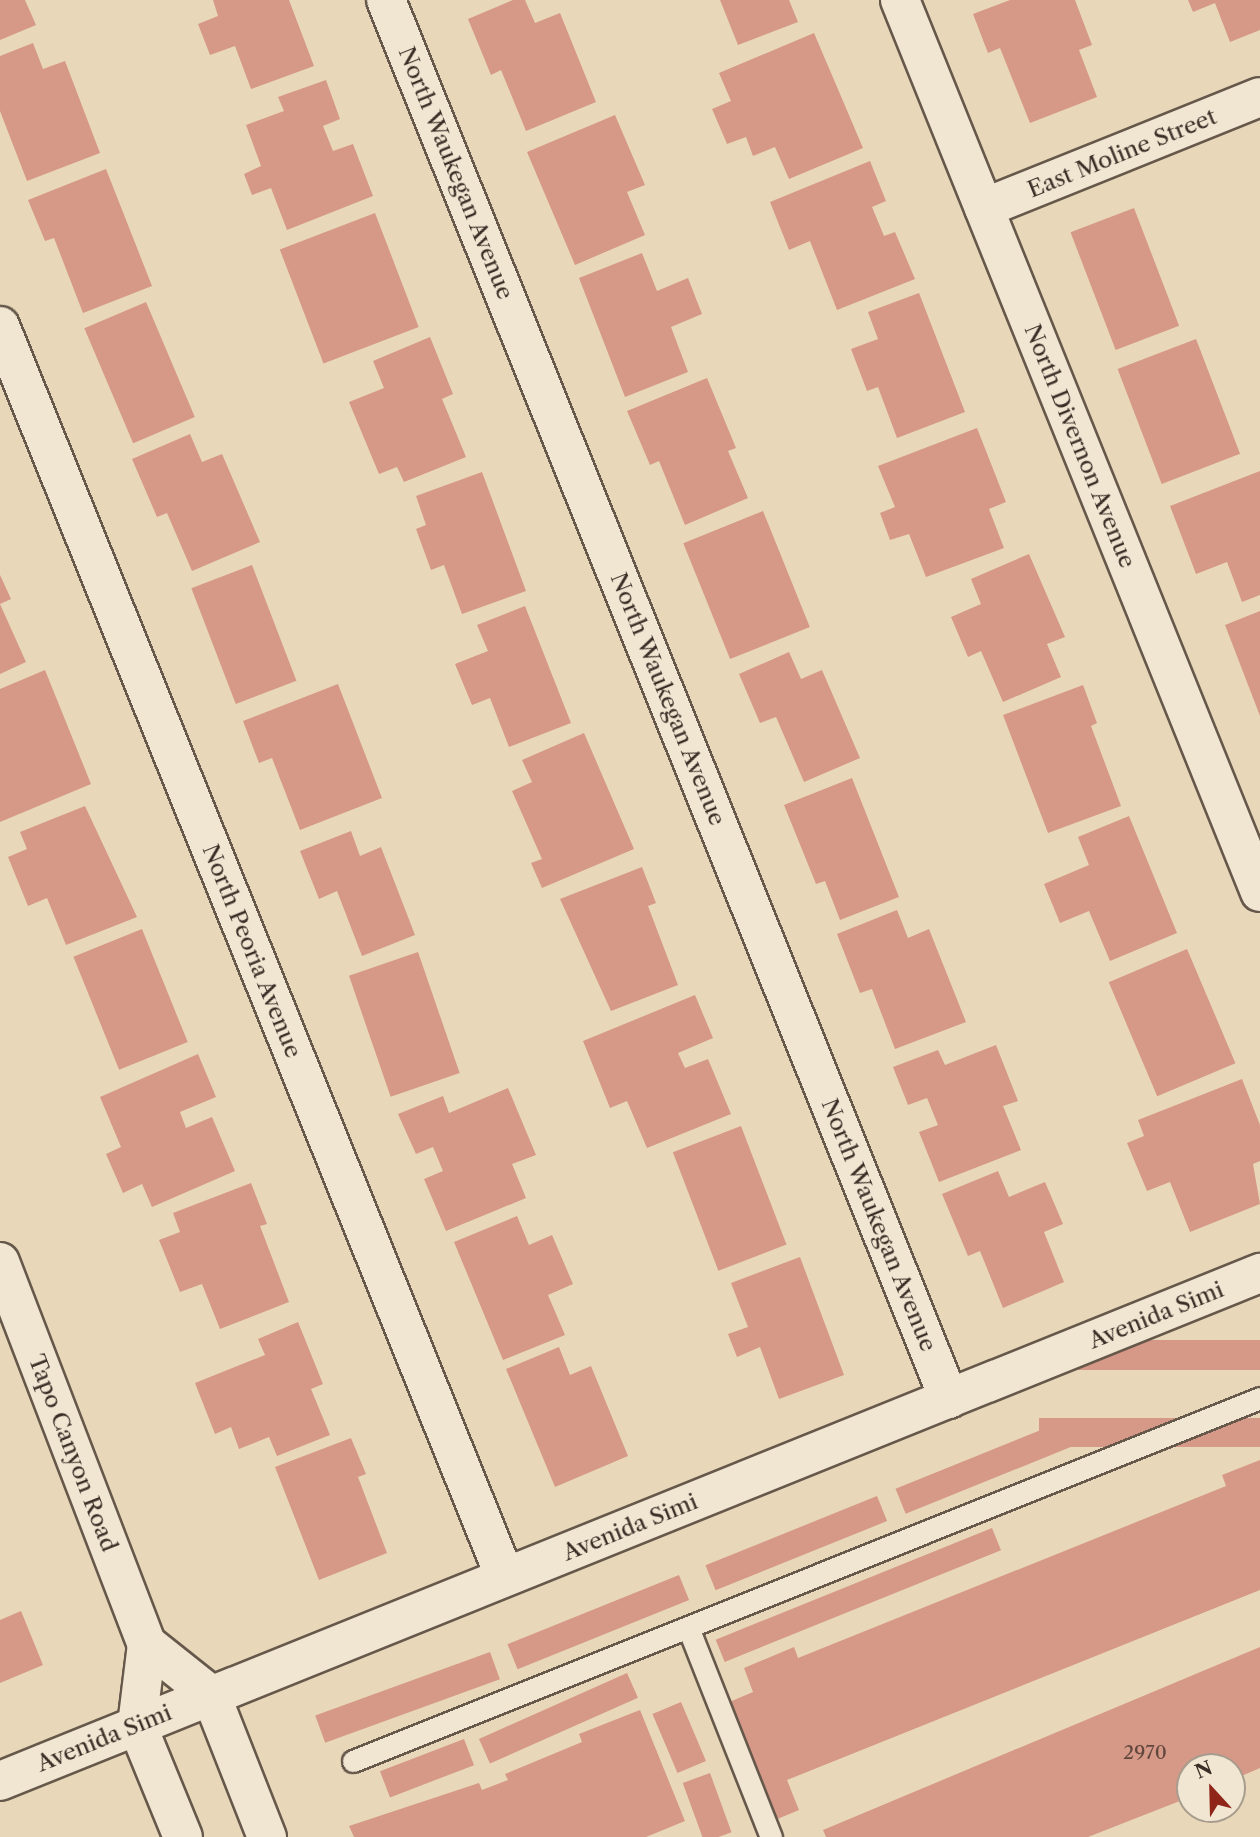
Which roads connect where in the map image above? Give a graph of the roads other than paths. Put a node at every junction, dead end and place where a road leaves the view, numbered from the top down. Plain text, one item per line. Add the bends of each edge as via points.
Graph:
1 (386, 0) edge
2 (900, 0) edge
3 (1260, 97) edge
4 (984, 208) junction
5 (0, 326) edge
6 (1260, 892) edge
7 (0, 1262) edge
8 (1260, 1273) edge
9 (949, 1398) junction
10 (1260, 1398) edge
11 (505, 1577) junction
12 (688, 1630) junction
13 (146, 1644) junction
14 (211, 1695) junction
15 (137, 1725) junction
16 (353, 1762) dead end
17 (0, 1781) edge
18 (183, 1837) edge
19 (267, 1837) edge
20 (771, 1837) edge

1 - 9 street, North Waukegan Avenue
2 - 4 street, North Divernon Avenue
3 - 4 street, East Moline Street
4 - 6 street, North Divernon Avenue
5 - 11 street, North Peoria Avenue
7 - 13 street, Tapo Canyon Road
8 - 9 street, Avenida Simi
9 - 11 street, Avenida Simi
10 - 12 lane
11 - 14 street, Avenida Simi
12 - 16 lane
12 - 20 lane
13 - 14 street
13 - 15 street, Tapo Canyon Road
14 - 15 street, Avenida Simi
14 - 19 street
15 - 17 street, Avenida Simi
15 - 18 street, Tapo Canyon Road

